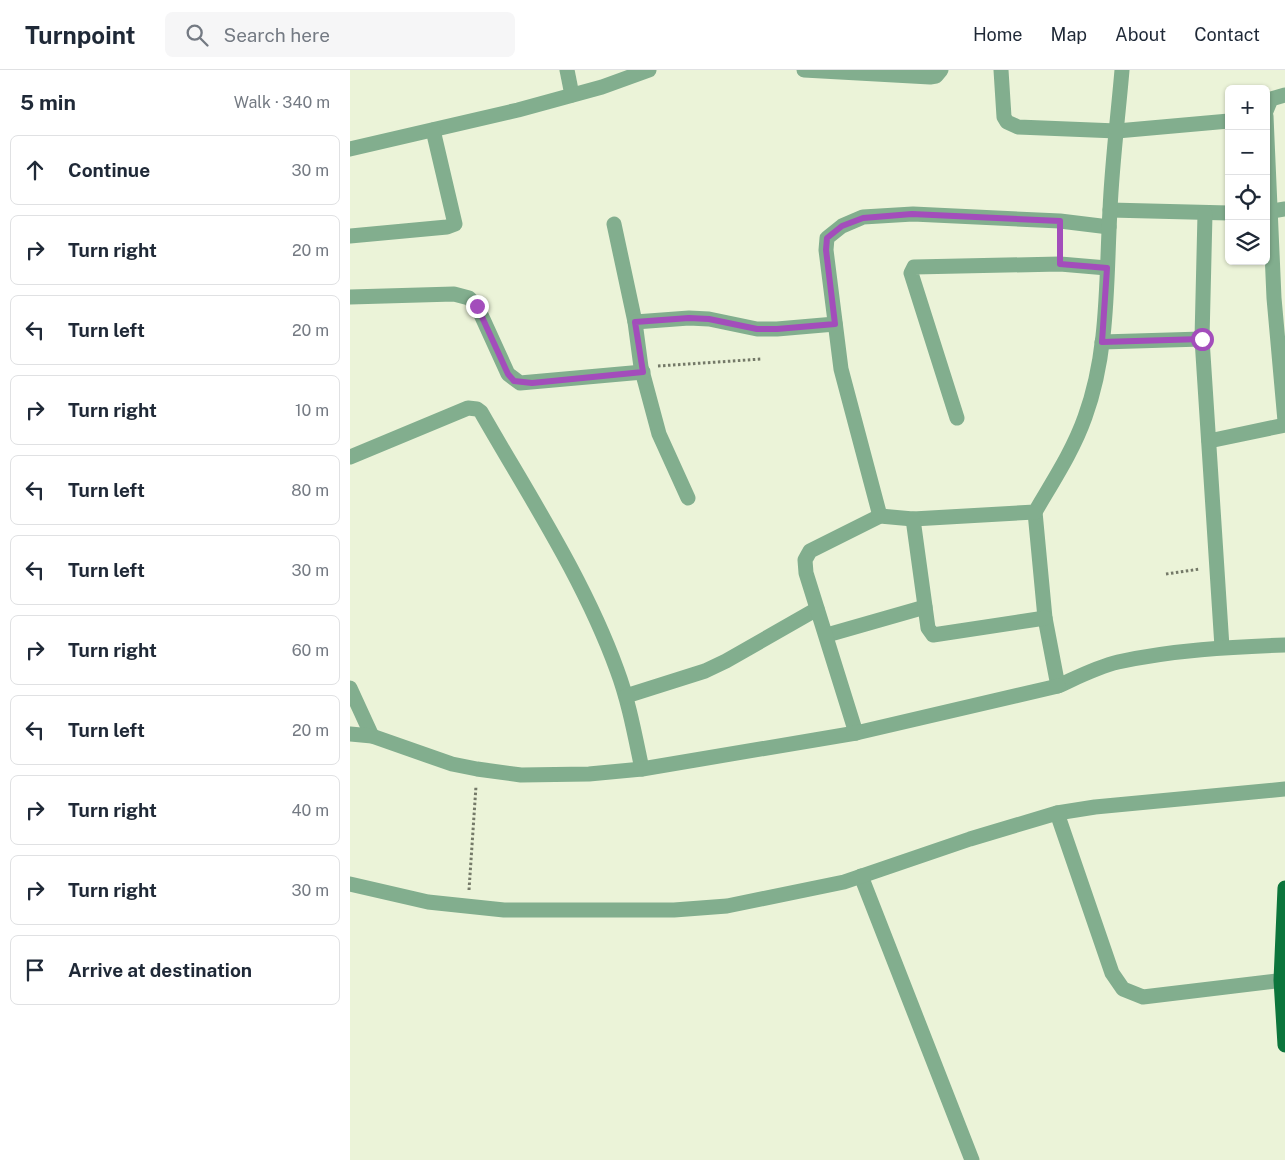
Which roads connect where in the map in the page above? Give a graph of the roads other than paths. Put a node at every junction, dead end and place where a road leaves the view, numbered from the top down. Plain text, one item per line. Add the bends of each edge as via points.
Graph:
1 (567, 70) edge
2 (650, 70) edge
3 (804, 70) edge
4 (941, 70) edge
5 (1001, 70) edge
6 (1122, 70) edge
7 (572, 95) junction
8 (1285, 95) edge
9 (1270, 101) edge
10 (1225, 121) edge
11 (433, 130) junction
12 (1266, 130) edge
13 (1117, 131) junction
14 (350, 149) edge
15 (1267, 175) edge
16 (1285, 209) edge
17 (1110, 210) junction
18 (1270, 212) edge
19 (1225, 213) edge
20 (1205, 214) junction
21 (1269, 220) edge
22 (614, 224) dead end
23 (1109, 227) junction
24 (350, 236) edge
25 (1107, 268) junction
26 (350, 297) edge
27 (635, 322) junction
28 (835, 324) junction
29 (1202, 339) junction
30 (1102, 342) junction
31 (642, 369) junction
32 (957, 418) dead end
33 (1285, 423) edge
34 (1208, 441) junction
35 (350, 457) edge
36 (688, 498) dead end
37 (1036, 512) junction
38 (880, 516) junction
39 (913, 520) junction
40 (925, 607) junction
41 (817, 609) junction
42 (1045, 618) junction
43 (827, 635) junction
44 (1285, 646) edge
45 (1222, 647) junction
46 (1058, 686) junction
47 (350, 688) edge
48 (626, 696) junction
49 (856, 732) junction
50 (350, 734) edge
51 (372, 736) junction
52 (642, 769) junction
53 (1285, 789) edge
54 (1057, 813) junction
55 (861, 876) junction
56 (350, 884) edge
57 (1285, 888) edge
58 (1283, 980) edge
59 (1285, 1045) edge
60 (972, 1160) edge

1 - 7 street
2 - 7 street
3 - 4 street via 930,77
5 - 13 street via 1002,105 1007,122 1018,127
6 - 13 street
7 - 11 street
8 - 9 street
10 - 13 street
11 - 14 street
11 - 24 street via 456,224 447,228
12 - 15 street
13 - 17 street
16 - 18 street
17 - 20 street
17 - 23 street
19 - 20 street
20 - 29 street
21 - 33 street
22 - 27 street
23 - 25 street
23 - 28 street via 1060,221 922,215 863,218 842,226 827,238
25 - 30 street
25 - 32 street via 1060,264 914,267 911,274
26 - 31 street via 454,294 469,298 477,306 508,374 520,383
27 - 28 street via 709,319 757,329
27 - 31 street
28 - 38 street via 841,369
29 - 30 street
29 - 34 street
30 - 37 street via 1096,381 1085,417
31 - 36 street via 659,434
33 - 34 street
34 - 45 street
35 - 48 street via 468,408 477,409 568,560
37 - 39 street
37 - 42 street
38 - 39 street
38 - 41 street via 835,537 807,555 805,566
39 - 40 street
40 - 42 street via 930,632 937,636
40 - 43 street
41 - 43 street
41 - 48 street via 774,636 705,671
42 - 46 street
43 - 49 street
44 - 45 street
45 - 46 street via 1117,663
46 - 49 street
47 - 51 street
48 - 52 street
49 - 52 street
50 - 51 street
51 - 52 street via 452,764 521,775
53 - 54 street
54 - 55 street
54 - 58 street via 1112,973 1123,989 1142,997
55 - 56 street via 727,906 674,910 504,910 428,902
55 - 60 street
57 - 58 main road
58 - 59 main road

